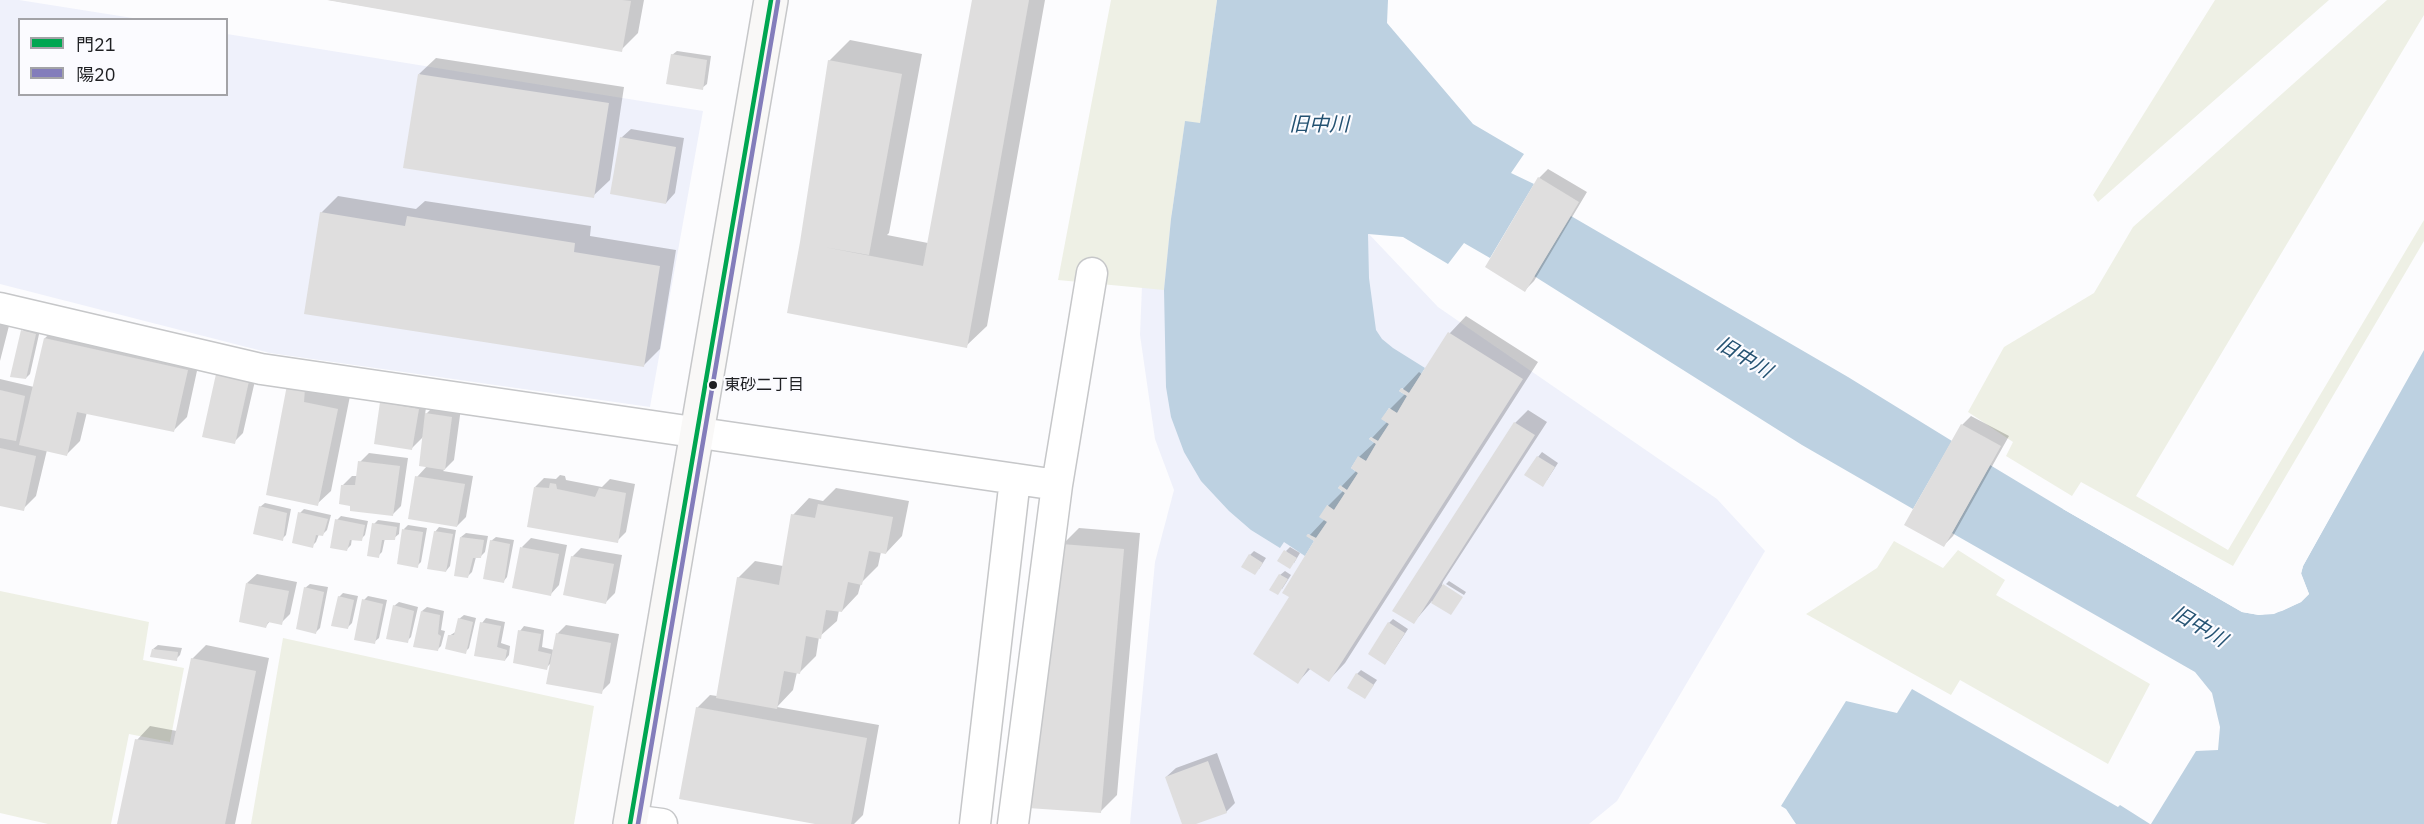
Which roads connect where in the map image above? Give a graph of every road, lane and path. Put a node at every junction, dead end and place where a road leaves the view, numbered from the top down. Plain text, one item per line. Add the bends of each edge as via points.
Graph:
1 (771, 0) edge
2 (1092, 273) dead end
3 (0, 308) edge
4 (698, 431) junction
5 (1015, 479) junction
6 (1057, 486) junction
7 (641, 823) edge
8 (975, 824) edge
9 (1013, 824) edge

1 - 4 main road
2 - 6 street
3 - 4 street via 261,369
4 - 5 street
4 - 7 main road
5 - 6 street
5 - 8 street
6 - 9 street

